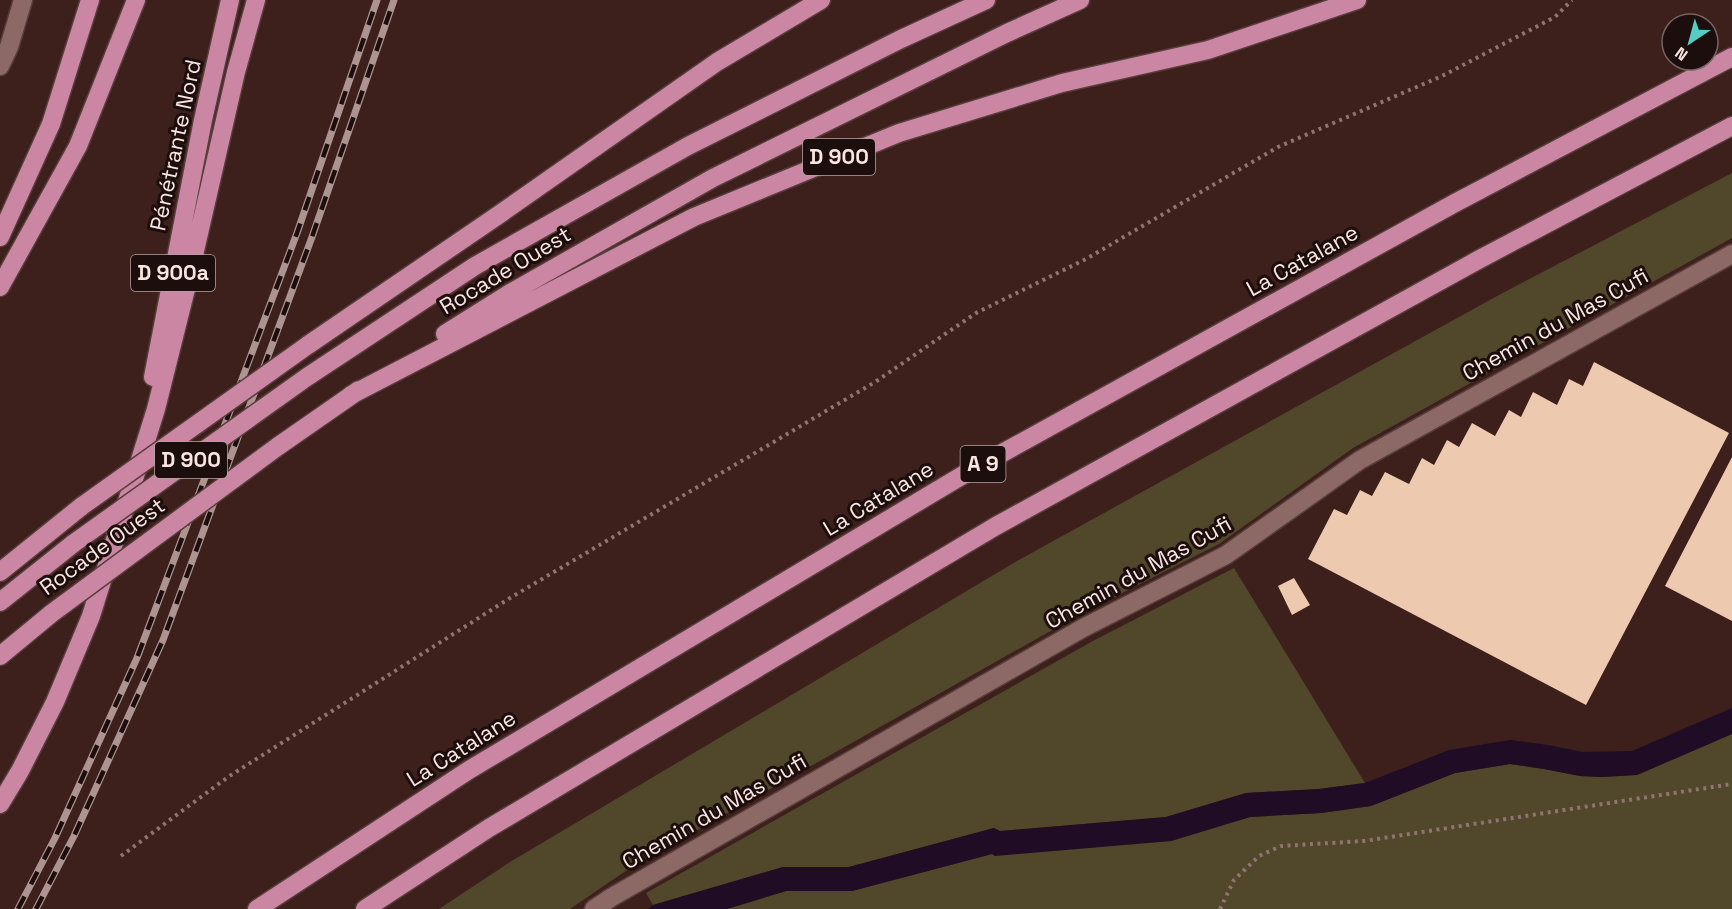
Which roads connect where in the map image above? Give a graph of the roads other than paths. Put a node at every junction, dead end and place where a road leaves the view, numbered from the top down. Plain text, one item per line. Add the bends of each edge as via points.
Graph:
1 (23, 0) edge
2 (90, 0) edge
3 (136, 0) edge
4 (230, 0) edge
5 (256, 0) edge
6 (821, 0) edge
7 (986, 0) edge
8 (1080, 0) edge
9 (1357, 0) edge
10 (1732, 57) edge
11 (0, 66) edge
12 (1732, 126) edge
13 (0, 237) edge
14 (1732, 254) edge
15 (0, 287) edge
16 (351, 395) junction
17 (112, 545) junction
18 (0, 572) edge
19 (0, 602) edge
20 (0, 656) edge
21 (0, 804) edge
22 (257, 909) edge
23 (365, 909) edge
24 (594, 909) edge

1 - 11 street
2 - 13 highway via 51,124
3 - 15 highway via 78,146
4 - 17 highway, Pénétrante Nord / D 900a via 202,120 143,424
5 - 17 highway via 156,409
6 - 18 highway, D 900, bridge via 717,62 308,345 82,506
7 - 19 highway, Rocade Ouest / D 900, bridge via 688,146 475,266 307,377 74,543
8 - 16 highway, Rocade Ouest / D 900 via 712,178 512,292
9 - 16 highway, D 900 via 1208,50 1062,82 899,133 694,217
10 - 22 highway, La Catalane / A 9 via 1455,203 968,472 469,770
12 - 23 highway via 1478,260 996,526 489,828
14 - 24 street, Chemin du Mas Cufi via 1360,460 1226,555 1083,628
16 - 20 highway, Rocade Ouest / D 900, bridge via 52,613
17 - 21 highway, D 900a via 91,616 55,702

